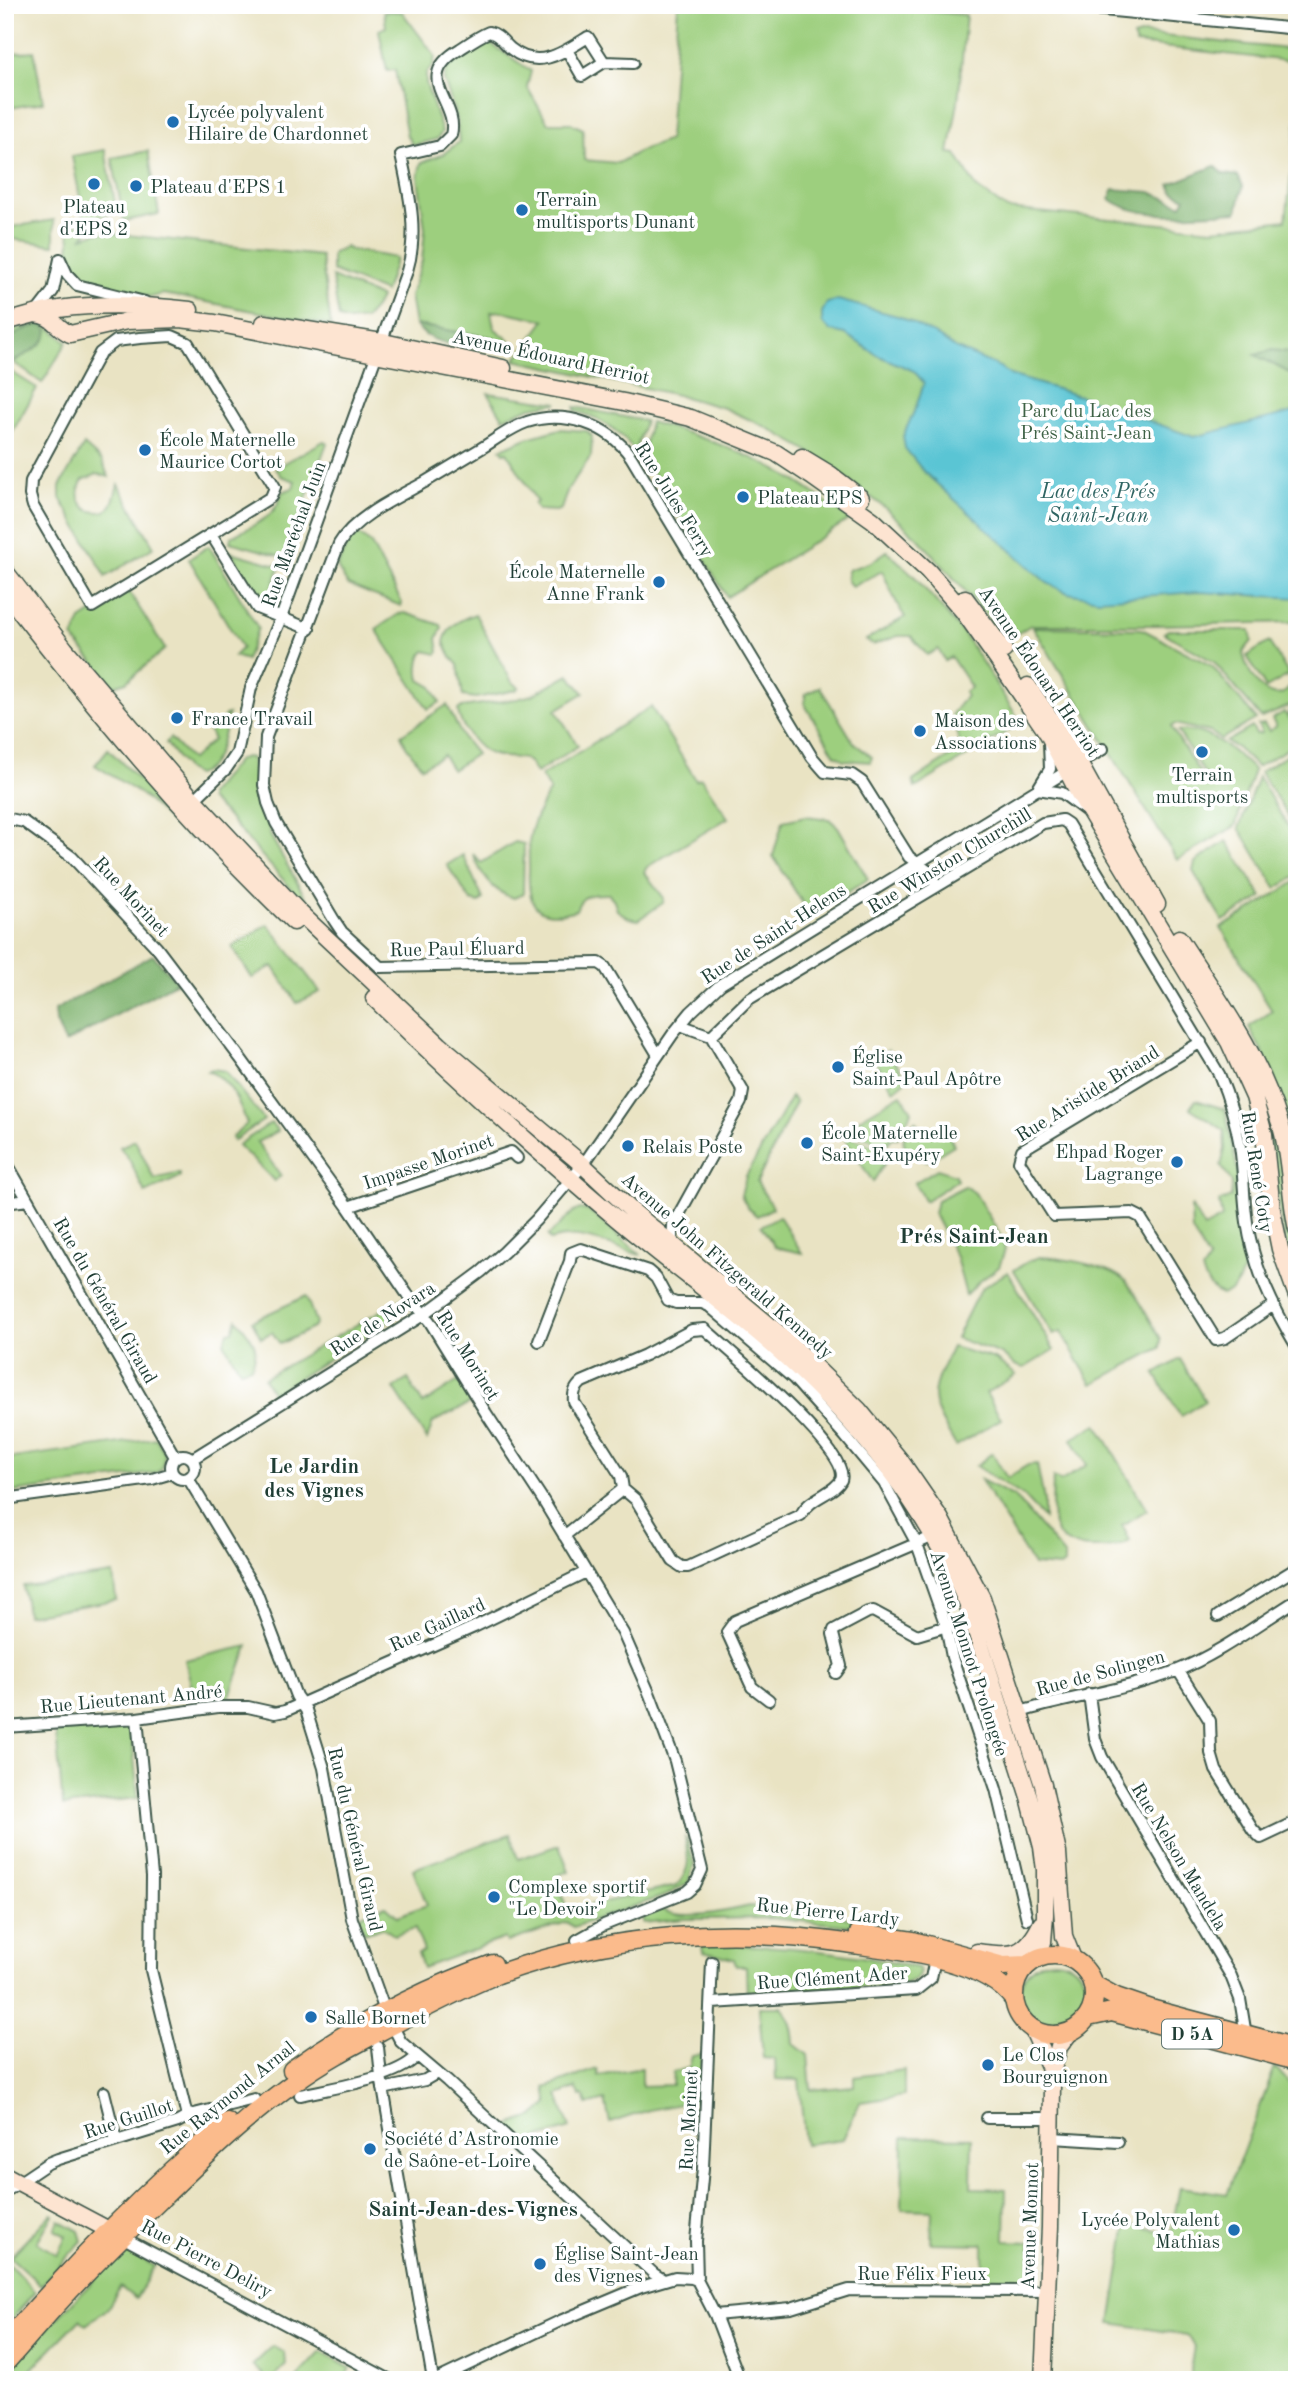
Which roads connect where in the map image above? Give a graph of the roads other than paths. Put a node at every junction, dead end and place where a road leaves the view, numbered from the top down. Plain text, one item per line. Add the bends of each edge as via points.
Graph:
1 (1052, 5) edge
2 (1297, 29) edge
3 (567, 50) junction
4 (604, 62) junction
5 (633, 63) dead end
6 (101, 298) junction
7 (35, 314) junction
8 (5, 322) edge
9 (70, 334) junction
10 (379, 349) junction
11 (211, 534) junction
12 (5, 571) edge
13 (5, 592) edge
14 (281, 618) junction
15 (309, 629) junction
16 (62, 667) junction
17 (93, 682) junction
18 (105, 708) junction
19 (1048, 734) junction
20 (1103, 749) dead end
21 (1073, 768) junction
22 (1038, 789) junction
23 (188, 802) junction
24 (1091, 814) junction
25 (5, 818) edge
26 (917, 864) junction
27 (937, 886) junction
28 (680, 1025) junction
29 (711, 1036) junction
30 (1201, 1042) junction
31 (1229, 1042) junction
32 (1207, 1053) junction
33 (658, 1055) junction
34 (517, 1158) dead end
35 (5, 1160) edge
36 (583, 1165) junction
37 (570, 1180) junction
38 (28, 1200) junction
39 (5, 1203) edge
40 (348, 1207) junction
41 (1297, 1229) edge
42 (672, 1245) junction
43 (1297, 1296) edge
44 (1272, 1306) junction
45 (423, 1315) junction
46 (539, 1340) dead end
47 (1297, 1347) edge
48 (175, 1457) junction
49 (192, 1459) junction
50 (172, 1473) junction
51 (188, 1478) junction
52 (623, 1489) junction
53 (5, 1499) edge
54 (564, 1536) junction
55 (934, 1536) junction
56 (916, 1544) junction
57 (1297, 1569) edge
58 (586, 1572) junction
59 (1297, 1600) edge
60 (978, 1614) junction
61 (1218, 1616) dead end
62 (946, 1626) junction
63 (1178, 1670) junction
64 (836, 1673) dead end
65 (1090, 1694) junction
66 (769, 1700) dead end
67 (301, 1704) junction
68 (1020, 1712) junction
69 (137, 1718) junction
70 (5, 1727) edge
71 (1297, 1821) edge
72 (1045, 1916) junction
73 (1027, 1919) dead end
74 (577, 1940) junction
75 (913, 1941) junction
76 (935, 1959) junction
77 (1073, 1959) junction
78 (712, 1962) dead end
79 (1032, 1962) junction
80 (1094, 1985) junction
81 (1014, 2000) junction
82 (712, 2003) junction
83 (1088, 2017) junction
84 (388, 2018) junction
85 (1032, 2028) junction
86 (1071, 2031) junction
87 (1246, 2035) junction
88 (378, 2047) dead end
89 (1297, 2048) edge
90 (416, 2057) junction
91 (1297, 2061) edge
92 (437, 2073) junction
93 (1052, 2073) junction
94 (381, 2076) junction
95 (383, 2089) junction
96 (104, 2092) dead end
97 (300, 2095) dead end
98 (254, 2099) junction
99 (187, 2116) junction
100 (987, 2118) dead end
101 (1052, 2118) junction
102 (1052, 2138) junction
103 (116, 2140) junction
104 (1118, 2142) dead end
105 (10, 2183) edge
106 (115, 2234) junction
107 (662, 2279) junction
108 (697, 2280) junction
109 (1048, 2291) junction
110 (715, 2315) junction
111 (5, 2342) edge
112 (5, 2363) edge
113 (390, 2380) edge
114 (435, 2380) edge
115 (740, 2380) edge
116 (1043, 2380) edge

1 - 2 street
3 - 4 street via 588,37
3 - 4 street via 582,76
3 - 10 street, Rue Maréchal Juin via 533,59 489,33 441,64 437,80 452,130 440,146 401,155 412,214 412,247
4 - 5 street
6 - 7 main road, Avenue Édouard Herriot
6 - 7 street via 74,283 60,259 53,291
6 - 9 main road via 98,322
6 - 10 main road, Avenue Édouard Herriot
7 - 8 main road, Avenue Édouard Herriot
7 - 9 main road via 49,316
9 - 10 main road, Avenue Édouard Herriot via 127,321 180,318
10 - 14 street, Rue Maréchal Juin
10 - 19 main road, Avenue Édouard Herriot via 679,415 776,453 873,520 928,571 962,611
10 - 21 main road, Avenue Édouard Herriot via 665,401 794,452 880,513 948,577 1048,713
11 - 11 street via 271,497 275,487 188,343 172,337 111,343 100,353 31,481 30,495 38,516 92,607
11 - 14 street via 253,604
12 - 17 main road, Avenue John Fitzgerald Kennedy
13 - 16 main road, Avenue John Fitzgerald Kennedy
14 - 15 street
14 - 23 street, Rue Maréchal Juin via 225,762
15 - 26 street, Rue Jules Ferry via 339,544 350,528 524,423 563,418 594,425 631,457 812,757 825,772 858,778
15 - 33 street, Rue Paul Éluard via 266,737 264,785 276,823 342,932 380,967 598,963 605,967
16 - 17 main road via 75,665
16 - 18 main road, Avenue John Fitzgerald Kennedy
17 - 18 main road, Avenue John Fitzgerald Kennedy
18 - 23 main road, Avenue John Fitzgerald Kennedy
19 - 21 main road, Avenue Édouard Herriot
19 - 22 street via 1050,769
20 - 21 street, Rue de Saint-Helens
21 - 22 street, Rue de Saint-Helens
21 - 24 main road, Avenue Édouard Herriot
21 - 41 main road, Avenue Édouard Herriot via 1254,1056 1280,1124
22 - 24 street, Avenue Édouard Herriot via 1062,793
22 - 26 street, Rue de Saint-Helens
23 - 36 main road, Avenue John Fitzgerald Kennedy via 377,987
23 - 37 main road, Avenue John Fitzgerald Kennedy via 284,912 455,1078
24 - 31 main road, Avenue Édouard Herriot
25 - 40 street, Rue Morinet via 24,822 72,857 156,948
26 - 27 street, Rue Jules Ferry
26 - 28 street, Rue de Saint-Helens via 721,984
27 - 29 street, Rue Winston Churchill via 743,1003
27 - 30 street, Rue Winston Churchill via 1043,823 1062,820
28 - 29 street
28 - 33 street, Rue de Saint-Helens
29 - 42 street via 743,1091 741,1102 673,1224
30 - 32 street, Rue René Coty
30 - 44 street, Rue Aristide Briand via 1022,1150 1019,1161 1055,1216 1132,1213 1140,1217 1216,1340
31 - 32 street
31 - 43 main road, Avenue Édouard Herriot via 1254,1097 1264,1134 1272,1210
32 - 44 street, Rue René Coty via 1225,1088 1234,1121 1247,1223
33 - 36 street, Rue de Saint-Helens
34 - 40 street, Impasse Morinet via 511,1152
35 - 38 street, Rue du Général Giraud
36 - 37 street, Rue de Novara
36 - 42 main road, Avenue John Fitzgerald Kennedy
37 - 45 street, Rue de Novara via 503,1252
37 - 55 main road, Avenue John Fitzgerald Kennedy via 809,1377 879,1457
38 - 39 street
38 - 48 street, Rue du Général Giraud
40 - 45 street, Rue Morinet
42 - 60 main road, Avenue John Fitzgerald Kennedy via 788,1341 874,1428 934,1508 982,1598
44 - 47 street, Rue René Coty
45 - 49 street, Rue de Novara
45 - 54 street, Rue Morinet
46 - 56 street, Avenue Monnot Prolongée via 570,1253 581,1249 648,1271 668,1300 709,1306 794,1379 884,1483
48 - 49 street
48 - 50 street
49 - 51 street via 194,1472
50 - 51 street
50 - 53 street
51 - 67 street, Rue du Général Giraud via 257,1591
52 - 52 street via 621,1476 573,1395 582,1382 699,1329 705,1329 800,1414 842,1472 841,1480 807,1504 800,1515 688,1567 673,1561 636,1500
52 - 54 street
54 - 58 street, Rue Morinet
55 - 56 street
55 - 60 main road, Avenue John Fitzgerald Kennedy
56 - 62 street, Avenue Monnot Prolongée
56 - 66 street via 735,1621 727,1632 752,1687
57 - 61 street
58 - 67 street, Rue Gaillard
58 - 74 street, Rue Morinet via 623,1633 656,1707 675,1761 702,1870 687,1892
59 - 63 street, Rue de Solingen
60 - 62 street
60 - 68 main road, Avenue John Fitzgerald Kennedy via 991,1627
60 - 72 main road, Avenue John Fitzgerald Kennedy via 1037,1823 1045,1870
62 - 64 street via 917,1635 868,1612 834,1630 841,1666
62 - 73 street, Avenue Monnot Prolongée via 996,1789
63 - 65 street, Rue de Solingen
63 - 71 street via 1210,1721 1216,1770 1253,1830 1261,1839
65 - 68 street, Rue de Solingen
65 - 87 street, Rue Nelson Mandela via 1095,1739 1102,1757 1231,1976
67 - 69 street, Rue Lieutenant André via 275,1713 237,1706
67 - 84 street, Rue du Général Giraud via 324,1768 352,1919
68 - 77 main road, Avenue John Fitzgerald Kennedy via 1058,1853 1064,1936
69 - 70 street, Rue Lieutenant André
69 - 99 street via 152,1877 151,1970
72 - 75 main road via 1031,1942 1004,1956
72 - 79 main road, Avenue John Fitzgerald Kennedy via 1043,1942
74 - 75 main road, Rue Pierre Lardy via 672,1927 766,1923
74 - 84 main road, Rue Pierre Lardy via 472,1972
75 - 79 main road, Rue Pierre Lardy via 1003,1966
76 - 81 main road, Rue Pierre Lardy via 997,1982
76 - 82 street, Rue Clément Ader via 931,1978 916,1990
76 - 84 main road, Rue Pierre Lardy via 795,1936 715,1935 623,1943 499,1974
77 - 79 main road via 1058,1954
77 - 80 main road
78 - 82 street, Rue Morinet
79 - 81 main road via 1017,1978
80 - 83 main road
80 - 87 main road, D 5A via 1154,2010
81 - 85 main road via 1023,2021
82 - 108 street, Rue Morinet
83 - 86 main road
83 - 91 main road, D 5A via 1112,2012
84 - 90 street, Rue du Général Giraud
84 - 98 main road, Rue Raymond Arnal via 323,2048
84 - 106 main road, Rue Raymond Arnal via 280,2093
85 - 86 main road via 1055,2035
85 - 93 main road
86 - 93 main road via 1059,2047
87 - 89 main road, D 5A
88 - 94 street
90 - 92 street, Rue du Général Giraud
90 - 94 street via 405,2068
92 - 95 street
92 - 107 street, Rue du Général Giraud
93 - 101 main road, Avenue Monnot
94 - 95 street
94 - 97 street
95 - 114 street
96 - 103 street
98 - 99 street, Rue Guillot
98 - 106 main road, Rue Raymond Arnal via 167,2172
99 - 103 street, Rue Guillot
100 - 101 street
101 - 102 main road, Avenue Monnot
102 - 104 street
102 - 109 main road, Avenue Monnot
103 - 105 street, Rue Guillot via 48,2163
105 - 106 main road, Rue Pierre Deliry
106 - 111 main road
106 - 112 main road
106 - 113 street, Rue Pierre Deliry
107 - 108 street
107 - 114 street
108 - 110 street
109 - 110 street, Rue Félix Fieux via 849,2290 791,2308
109 - 116 main road, Avenue Monnot
110 - 115 street

